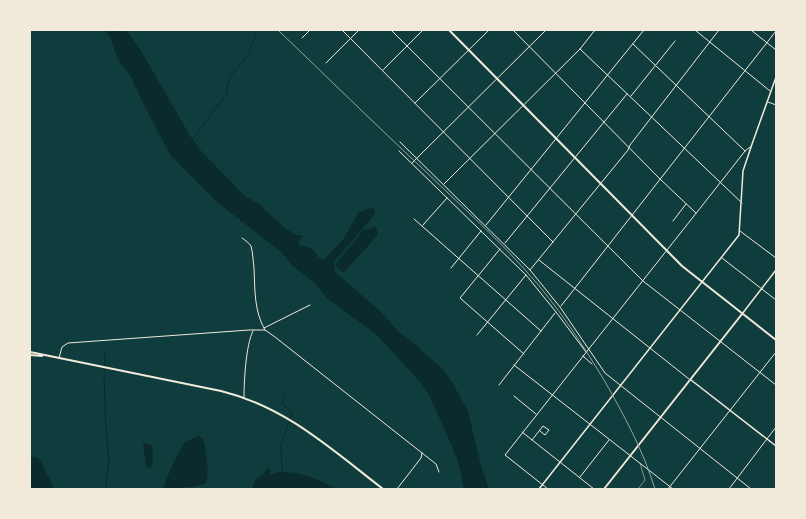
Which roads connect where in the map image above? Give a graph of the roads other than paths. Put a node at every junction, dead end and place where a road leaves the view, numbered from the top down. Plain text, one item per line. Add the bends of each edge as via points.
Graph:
1 (310, 30) edge
2 (342, 30) edge
3 (359, 30) edge
4 (391, 30) edge
5 (423, 30) edge
6 (449, 30) edge
7 (489, 30) edge
8 (513, 30) edge
9 (546, 30) edge
10 (595, 30) edge
11 (644, 30) edge
12 (695, 30) edge
13 (719, 30) edge
14 (751, 30) edge
15 (776, 31) edge
16 (302, 38) dead end
17 (350, 39) junction
18 (675, 41) dead end
19 (710, 42) junction
20 (767, 42) junction
21 (633, 44) junction
22 (407, 46) junction
23 (529, 47) junction
24 (580, 49) junction
25 (469, 50) junction
26 (776, 50) edge
27 (326, 63) dead end
28 (656, 65) junction
29 (745, 70) junction
30 (382, 71) junction
31 (555, 74) junction
32 (608, 75) junction
33 (776, 77) edge
34 (497, 78) junction
35 (440, 79) junction
36 (677, 85) junction
37 (771, 92) junction
38 (627, 93) junction
39 (630, 96) junction
40 (767, 102) junction
41 (585, 103) junction
42 (415, 104) junction
43 (523, 105) junction
44 (776, 105) edge
45 (468, 107) junction
46 (709, 116) junction
47 (651, 117) junction
48 (604, 122) junction
49 (443, 132) junction
50 (494, 133) junction
51 (556, 139) junction
52 (400, 142) dead end
53 (751, 147) junction
54 (629, 148) junction
55 (684, 148) junction
56 (399, 151) dead end
57 (745, 151) junction
58 (417, 158) junction
59 (469, 158) junction
60 (574, 158) junction
61 (412, 163) junction
62 (531, 169) junction
63 (660, 179) junction
64 (720, 183) junction
65 (443, 184) junction
66 (600, 184) junction
67 (550, 188) junction
68 (447, 197) junction
69 (508, 197) junction
70 (742, 203) junction
71 (686, 204) junction
72 (696, 213) junction
73 (575, 214) junction
74 (632, 215) junction
75 (527, 216) junction
76 (414, 219) dead end
77 (673, 221) dead end
78 (486, 225) junction
79 (422, 226) junction
80 (482, 230) junction
81 (740, 231) junction
82 (242, 238) dead end
83 (553, 242) junction
84 (504, 244) junction
85 (608, 246) junction
86 (501, 249) junction
87 (667, 250) junction
88 (459, 258) junction
89 (722, 258) junction
90 (776, 258) edge
91 (539, 260) junction
92 (451, 268) dead end
93 (530, 270) junction
94 (776, 270) edge
95 (478, 275) junction
96 (526, 275) junction
97 (643, 281) junction
98 (702, 283) junction
99 (575, 288) junction
100 (761, 289) junction
101 (506, 299) junction
102 (776, 300) edge
103 (310, 305) dead end
104 (560, 307) junction
105 (680, 311) junction
106 (556, 312) junction
107 (742, 314) junction
108 (613, 318) junction
109 (488, 322) junction
110 (264, 328) junction
111 (254, 330) junction
112 (265, 330) junction
113 (541, 331) junction
114 (477, 335) dead end
115 (776, 340) edge
116 (720, 341) junction
117 (589, 348) junction
118 (650, 348) junction
119 (30, 352) edge
120 (586, 352) junction
121 (776, 352) edge
122 (524, 354) junction
123 (30, 355) edge
124 (45, 356) junction
125 (582, 356) junction
126 (59, 358) junction
127 (592, 364) dead end
128 (514, 365) junction
129 (760, 372) junction
130 (690, 379) junction
131 (499, 385) dead end
132 (621, 385) junction
133 (776, 385) edge
134 (552, 395) junction
135 (514, 396) dead end
136 (244, 397) junction
137 (730, 410) junction
138 (536, 414) junction
139 (660, 417) junction
140 (590, 425) junction
141 (776, 427) edge
142 (540, 430) dead end
143 (522, 432) junction
144 (767, 439) junction
145 (532, 440) junction
146 (609, 440) junction
147 (776, 446) edge
148 (700, 448) junction
149 (422, 452) junction
150 (630, 456) junction
151 (560, 462) junction
152 (639, 463) junction
153 (439, 472) dead end
154 (579, 478) junction
155 (737, 478) junction
156 (542, 485) junction
157 (670, 487) junction
158 (383, 489) edge
159 (397, 489) edge
160 (539, 489) edge
161 (548, 489) edge
162 (594, 489) edge
163 (604, 489) edge
164 (638, 489) edge
165 (668, 489) edge
166 (673, 489) edge
167 (729, 489) edge
168 (751, 489) edge

1 - 16 street
2 - 17 street
3 - 17 street
4 - 22 street
5 - 22 street
6 - 25 main road
7 - 25 street
8 - 23 street
9 - 23 street
10 - 24 street
11 - 21 street
12 - 19 street
13 - 19 street
14 - 20 street
15 - 20 street
17 - 27 street
17 - 30 street
18 - 28 street
19 - 29 street
19 - 36 street
20 - 26 street
20 - 29 street
21 - 28 street
21 - 32 street
22 - 30 street
22 - 35 street
23 - 31 street
23 - 34 street
24 - 31 street
24 - 32 street
25 - 34 main road
25 - 35 street
28 - 36 street
28 - 39 street
29 - 37 street
29 - 46 street
30 - 42 street
31 - 41 street
31 - 43 street
32 - 38 street
32 - 41 street
33 - 37 street
34 - 43 main road
34 - 45 street
35 - 42 street
35 - 45 street
36 - 46 street
36 - 47 street
37 - 40 street
38 - 39 street
38 - 48 street
39 - 47 street
40 - 44 street
40 - 53 street
41 - 48 street
41 - 51 street
42 - 49 street
43 - 50 street
43 - 51 main road
45 - 49 street
45 - 50 street
46 - 55 street
46 - 57 street
47 - 54 street
47 - 55 street
48 - 54 street
48 - 60 street
49 - 58 street
49 - 59 street
50 - 59 street
50 - 62 street
51 - 60 main road
51 - 62 street
52 - 58 street
53 - 57 street
53 - 70 street via 743,171
54 - 63 street
54 - 66 street
55 - 63 street
55 - 64 street
56 - 61 street
57 - 64 street
58 - 61 street
58 - 65 street
59 - 65 street
59 - 69 street
60 - 66 main road
60 - 67 street
61 - 68 street
62 - 67 street
62 - 69 street
63 - 71 street
63 - 74 street
64 - 70 street
64 - 72 street
65 - 78 street
66 - 73 street
66 - 74 main road
67 - 73 street
67 - 75 street
68 - 79 street
68 - 80 street
69 - 75 street
69 - 78 street
70 - 81 street
71 - 72 street
71 - 77 street
72 - 87 street
73 - 83 street
73 - 85 street
74 - 85 street
74 - 87 main road
75 - 83 street
75 - 84 street
76 - 79 street
78 - 84 street
79 - 88 street
80 - 86 street
80 - 88 street
81 - 89 street
81 - 90 street
82 - 110 street via 251,247 257,308
83 - 91 street
84 - 93 street
85 - 97 street
85 - 99 street
86 - 95 street
86 - 96 street
87 - 97 street
87 - 98 main road
88 - 92 street
88 - 95 street
89 - 98 street
89 - 100 street
91 - 93 street
91 - 99 street
93 - 104 street
94 - 100 street
95 - 101 street
95 - 109 street via 460,298
96 - 101 street
96 - 106 street
97 - 105 street
97 - 108 street
98 - 105 street
98 - 107 main road
99 - 104 street
99 - 108 street
100 - 102 street
100 - 107 street
101 - 109 street
101 - 113 street
103 - 110 street
104 - 117 street
105 - 116 street
105 - 118 street
106 - 113 street
106 - 120 street
107 - 115 main road
107 - 116 main road
108 - 117 street
108 - 118 street
109 - 114 street
109 - 122 street
110 - 112 street
111 - 112 street
111 - 126 street via 66,344
111 - 136 street via 250,338
112 - 149 street
113 - 122 street
116 - 129 street
116 - 130 main road
117 - 120 street
117 - 132 street via 605,373
118 - 130 street
118 - 132 street
119 - 124 main road
120 - 125 street
121 - 129 street
122 - 128 street
123 - 124 main road
124 - 126 main road
125 - 127 street
125 - 134 street
126 - 136 main road
128 - 131 street
128 - 134 street
129 - 133 street
129 - 137 street
130 - 137 street
130 - 139 main road
132 - 139 street
132 - 140 street
134 - 138 street
134 - 140 street
135 - 138 street
136 - 158 main road via 293,420
137 - 144 street
137 - 148 street
138 - 143 street
139 - 148 street
139 - 150 main road
140 - 146 street
140 - 151 street
141 - 144 street
142 - 145 street
143 - 145 street
143 - 156 street via 505,455
144 - 147 street
144 - 155 street
145 - 151 street
146 - 150 street
146 - 154 street
148 - 155 street
148 - 157 street
149 - 153 street via 436,464
149 - 159 street
150 - 152 street
150 - 163 main road
151 - 154 street
151 - 156 street
152 - 157 street
152 - 164 lane via 645,480
154 - 162 street
155 - 167 street
155 - 168 street
156 - 160 street
156 - 161 street
157 - 165 street
157 - 166 street

